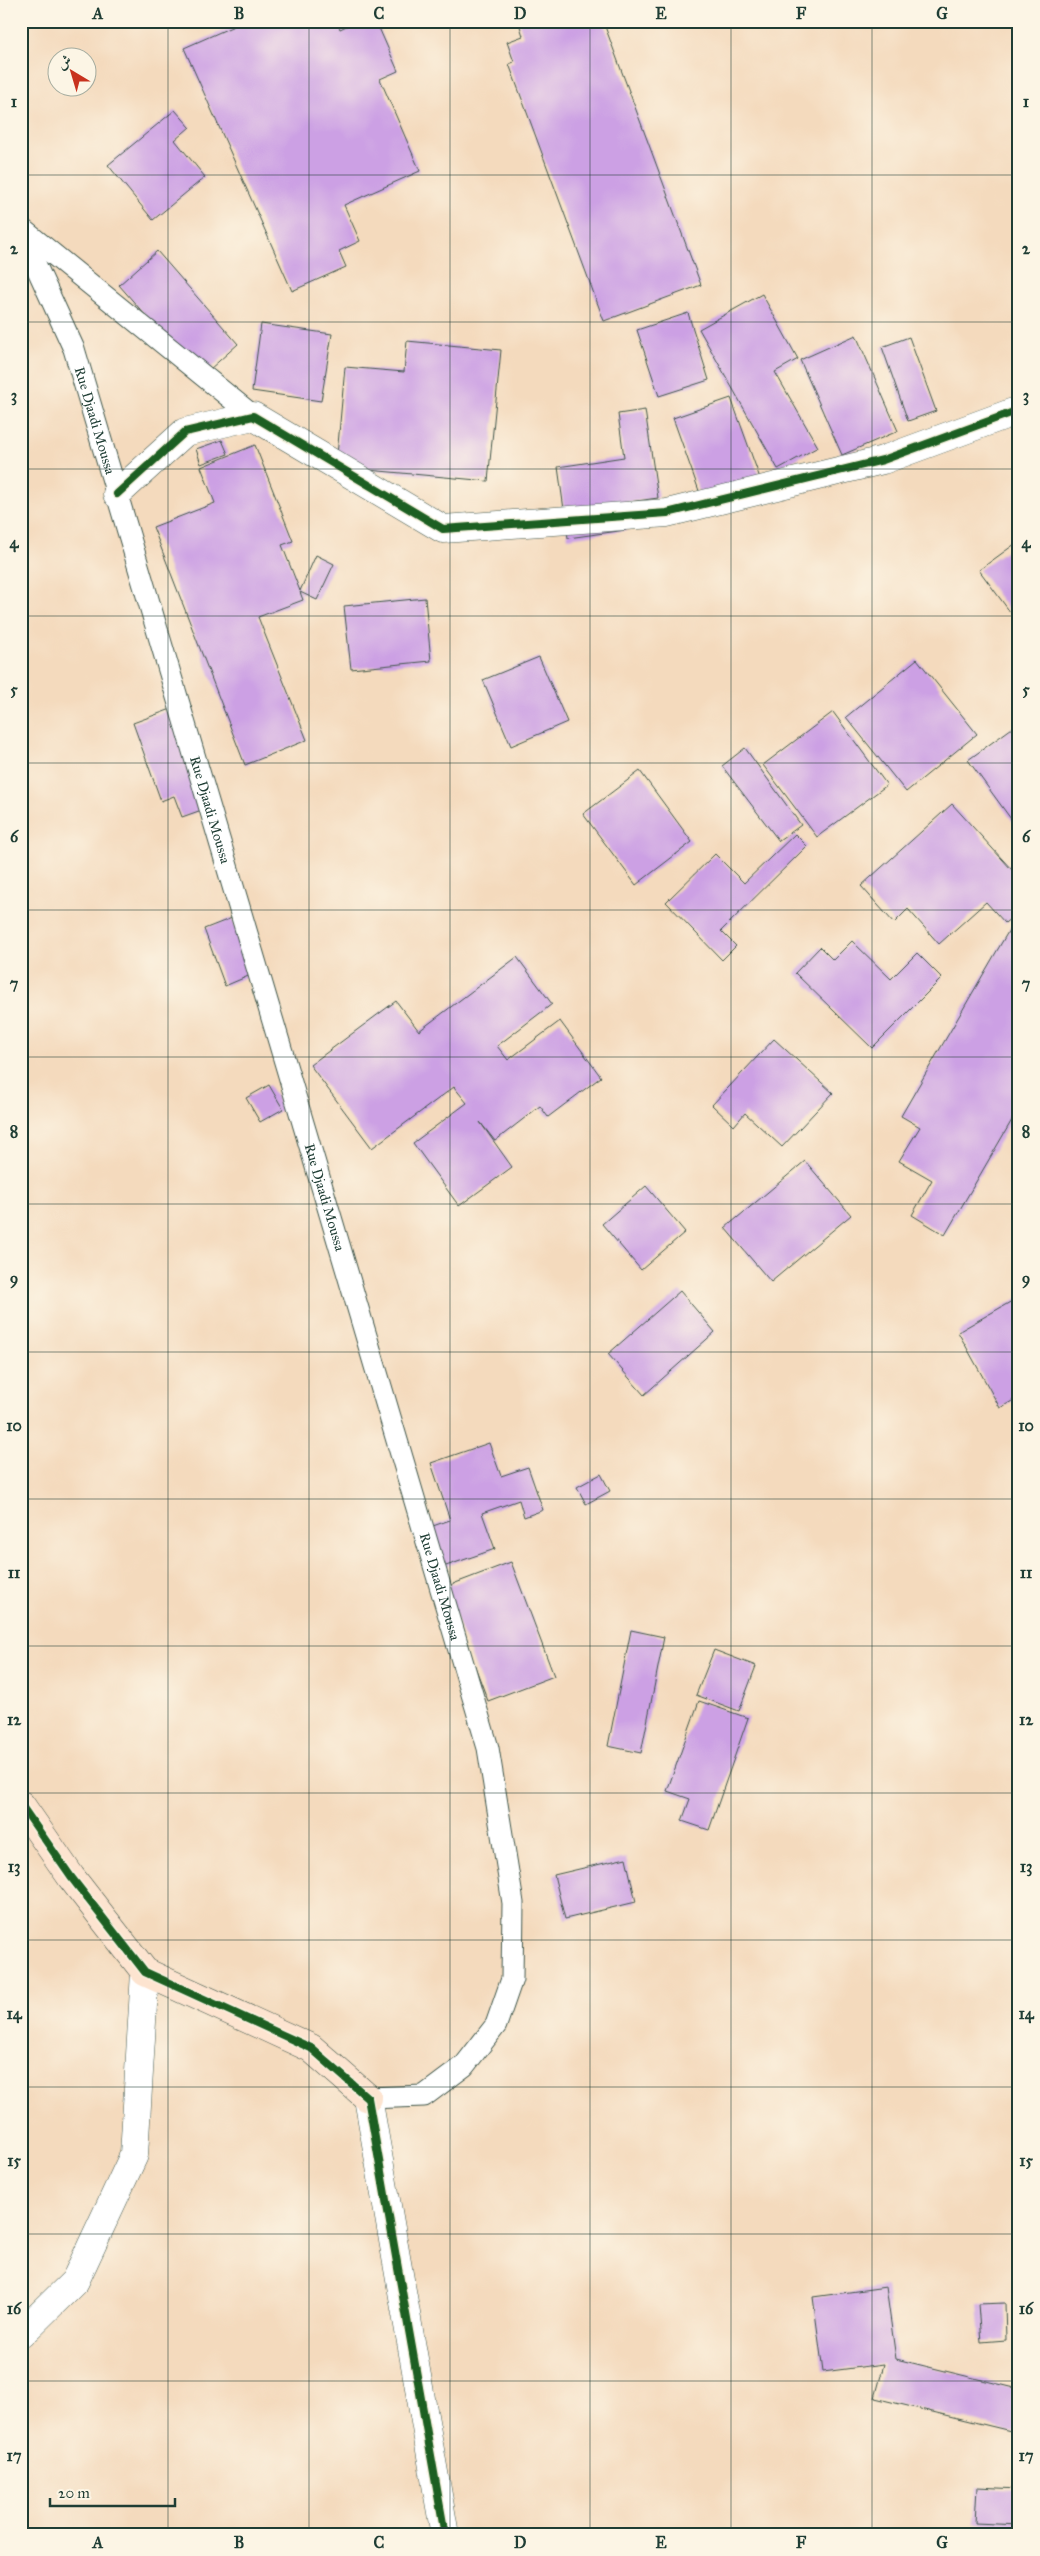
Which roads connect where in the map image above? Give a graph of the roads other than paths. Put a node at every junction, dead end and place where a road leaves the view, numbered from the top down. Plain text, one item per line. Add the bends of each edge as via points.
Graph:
1 (21, 231) edge
2 (1019, 410) edge
3 (253, 416) junction
4 (117, 494) junction
5 (21, 1805) edge
6 (145, 1972) junction
7 (368, 2098) junction
8 (21, 2334) edge
9 (445, 2535) edge

1 - 3 lane
1 - 4 lane, Rue Djaadi Moussa via 74,349
2 - 3 street via 882,460 667,513 443,529
3 - 4 street via 185,432
4 - 7 lane, Rue Djaadi Moussa via 488,1748 513,1903 512,1980 496,2024 464,2066 424,2096
5 - 6 street via 71,1877
6 - 7 street via 310,2048
6 - 8 street via 134,2155 75,2281
7 - 9 street

